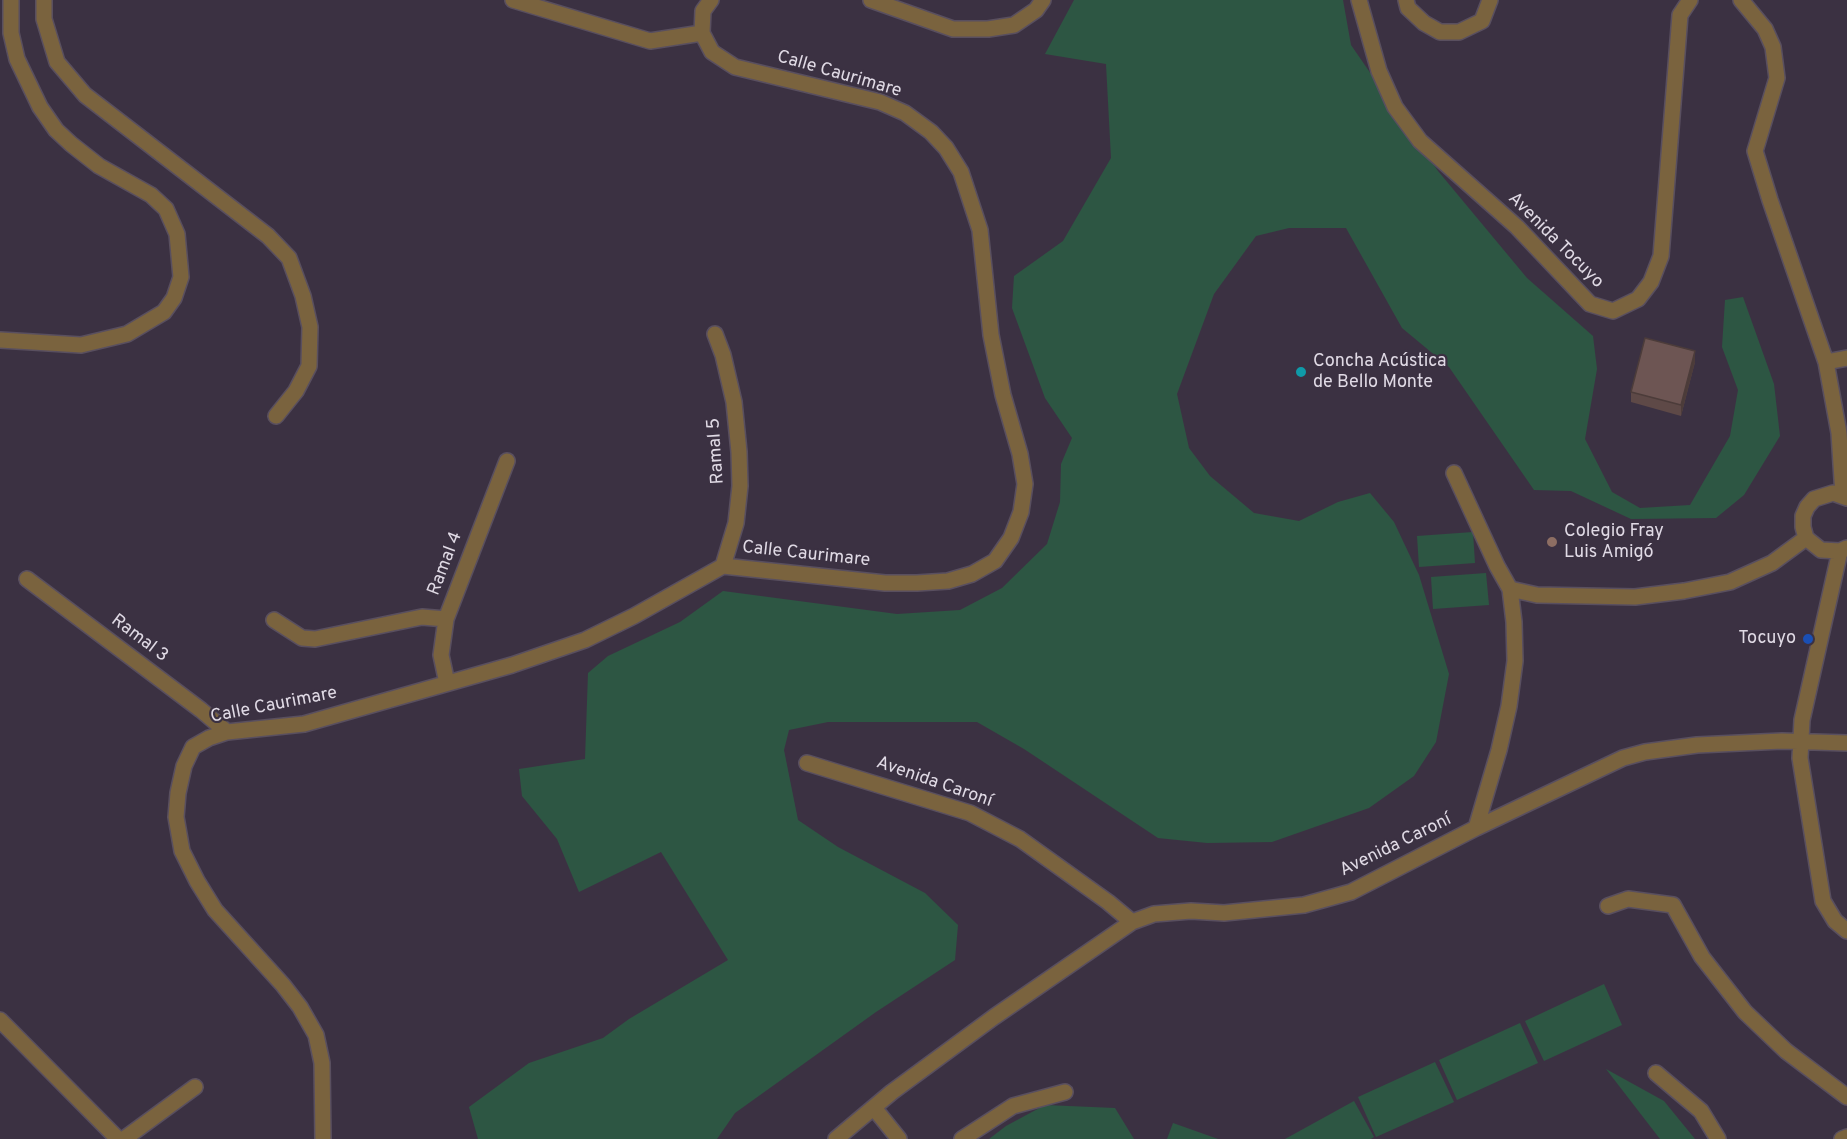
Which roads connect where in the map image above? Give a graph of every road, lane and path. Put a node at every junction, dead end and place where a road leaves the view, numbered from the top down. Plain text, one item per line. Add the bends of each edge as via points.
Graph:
1 (11, 0) edge
2 (44, 0) edge
3 (513, 0) edge
4 (711, 0) edge
5 (871, 0) edge
6 (1044, 0) edge
7 (1359, 0) edge
8 (1406, 0) edge
9 (1490, 0) edge
10 (1690, 0) edge
11 (1741, 0) edge
12 (702, 33) junction
13 (715, 334) dead end
14 (0, 340) edge
15 (1847, 358) edge
16 (1826, 362) junction
17 (276, 416) dead end
18 (507, 461) dead end
19 (1454, 472) dead end
20 (1845, 496) edge
21 (1806, 537) junction
22 (1843, 550) edge
23 (723, 566) junction
24 (27, 579) dead end
25 (1510, 589) junction
26 (446, 619) junction
27 (274, 620) dead end
28 (447, 683) junction
29 (227, 732) junction
30 (1800, 740) junction
31 (1847, 743) edge
32 (807, 763) dead end
33 (1476, 828) junction
34 (1608, 906) dead end
35 (1132, 922) junction
36 (1847, 931) edge
37 (0, 1020) edge
38 (1656, 1073) dead end
39 (195, 1087) dead end
40 (1065, 1092) dead end
41 (1847, 1097) edge
42 (874, 1108) junction
43 (1847, 1137) edge
44 (118, 1139) edge
45 (124, 1139) edge
46 (323, 1139) edge
47 (836, 1139) edge
48 (899, 1139) edge
49 (962, 1139) edge
50 (1718, 1139) edge
51 (1842, 1139) edge

1 - 14 street via 16,59 40,107 71,144 99,166 151,195 166,209 177,234 181,277 164,312 127,334 81,345
2 - 17 street via 44,19 57,62 86,95 268,236 289,258 310,327 309,366
3 - 12 street via 650,40
4 - 12 street via 704,11
5 - 6 street via 953,28 988,29 1014,25
7 - 10 street, Avenida Tocuyo via 1379,71 1395,107 1420,141 1517,227 1590,304 1612,311 1638,299 1651,282 1661,256 1680,15
8 - 9 street via 1408,8 1440,32 1459,32 1482,21
11 - 16 street via 1765,29 1773,47 1777,78 1755,151
12 - 23 street, Calle Caurimare via 712,52 735,67 880,102 905,113 946,148 961,172 980,230 991,335 1025,484 1021,512 1011,538 995,561 948,581 885,583
13 - 23 street, Ramal 5 via 734,402 740,463 736,523
15 - 16 street
16 - 20 street
18 - 26 street, Ramal 4
19 - 25 street
20 - 21 street via 1833,493 1814,499 1803,516
21 - 22 street via 1821,550
21 - 25 street via 1772,563 1730,582 1684,591 1635,597 1537,595
22 - 30 street via 1810,680
23 - 28 street, Calle Caurimare via 585,640
24 - 29 street, Ramal 3
25 - 33 street via 1515,661 1509,706
26 - 27 street via 422,617 315,639 302,638
26 - 28 street, Ramal 4 via 441,655
28 - 29 street, Calle Caurimare via 304,724
29 - 46 street, Calle Caurimare via 194,747 184,766 176,817 182,851 215,910 283,985 316,1035 322,1063
30 - 31 street, Avenida Caroní
30 - 33 street, Avenida Caroní via 1645,752 1623,758
30 - 36 street via 1805,800 1823,901 1835,921
32 - 35 street, Avenida Caroní via 970,813 1020,839
33 - 35 street, Avenida Caroní via 1351,892 1304,905 1224,913 1154,914
34 - 41 street via 1628,899 1673,905 1702,957 1745,1012 1786,1051
35 - 42 street via 994,1017
37 - 44 street
38 - 50 street via 1701,1111
39 - 45 street
40 - 49 street via 1013,1106
42 - 47 street
42 - 48 street
43 - 51 street

